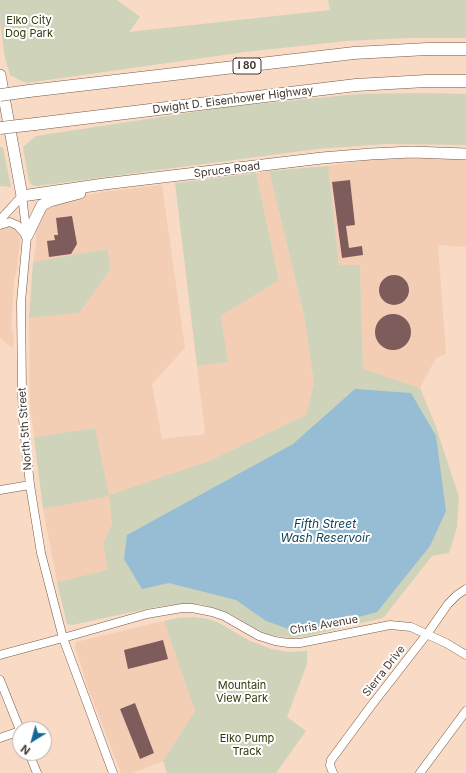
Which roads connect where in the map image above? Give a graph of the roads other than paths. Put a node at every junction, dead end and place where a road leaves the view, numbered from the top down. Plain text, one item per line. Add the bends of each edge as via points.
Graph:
1 (466, 49) edge
2 (0, 75) edge
3 (466, 81) edge
4 (0, 95) edge
5 (0, 128) edge
6 (466, 154) edge
7 (104, 184) junction
8 (22, 196) junction
9 (0, 220) edge
10 (0, 225) edge
11 (27, 236) junction
12 (30, 486) junction
13 (0, 490) edge
14 (466, 589) edge
15 (427, 634) junction
16 (64, 638) junction
17 (0, 655) edge
18 (466, 655) edge
19 (0, 680) edge
20 (466, 711) edge
21 (16, 721) edge
22 (12, 733) edge
23 (0, 738) edge
24 (32, 761) edge
25 (37, 773) edge
26 (113, 773) edge
27 (333, 773) edge
28 (420, 773) edge

1 - 4 highway, I 80, bridge via 354,53
2 - 8 main road, North 5th Street
3 - 5 highway, Dwight D. Eisenhower Highway, bridge via 356,85
6 - 7 main road, Spruce Road via 412,152 322,158
7 - 8 main road, Spruce Road
7 - 11 main road via 42,205
8 - 9 street
8 - 11 street, North 5th Street
10 - 11 street via 10,222 17,225
11 - 12 street, North 5th Street via 21,302 22,392
12 - 13 street
12 - 16 street, North 5th Street via 41,553
14 - 15 street, Sierra Drive via 448,604
15 - 16 street, Chris Avenue via 411,627 390,625 300,643 288,643 259,636 224,616 202,609 187,608 147,614
15 - 18 street, Chris Avenue
15 - 27 street, Sierra Drive via 331,760
16 - 17 street, Chris Avenue
16 - 26 street, North 5th Street
19 - 21 street
20 - 28 street
22 - 23 street
24 - 25 street

